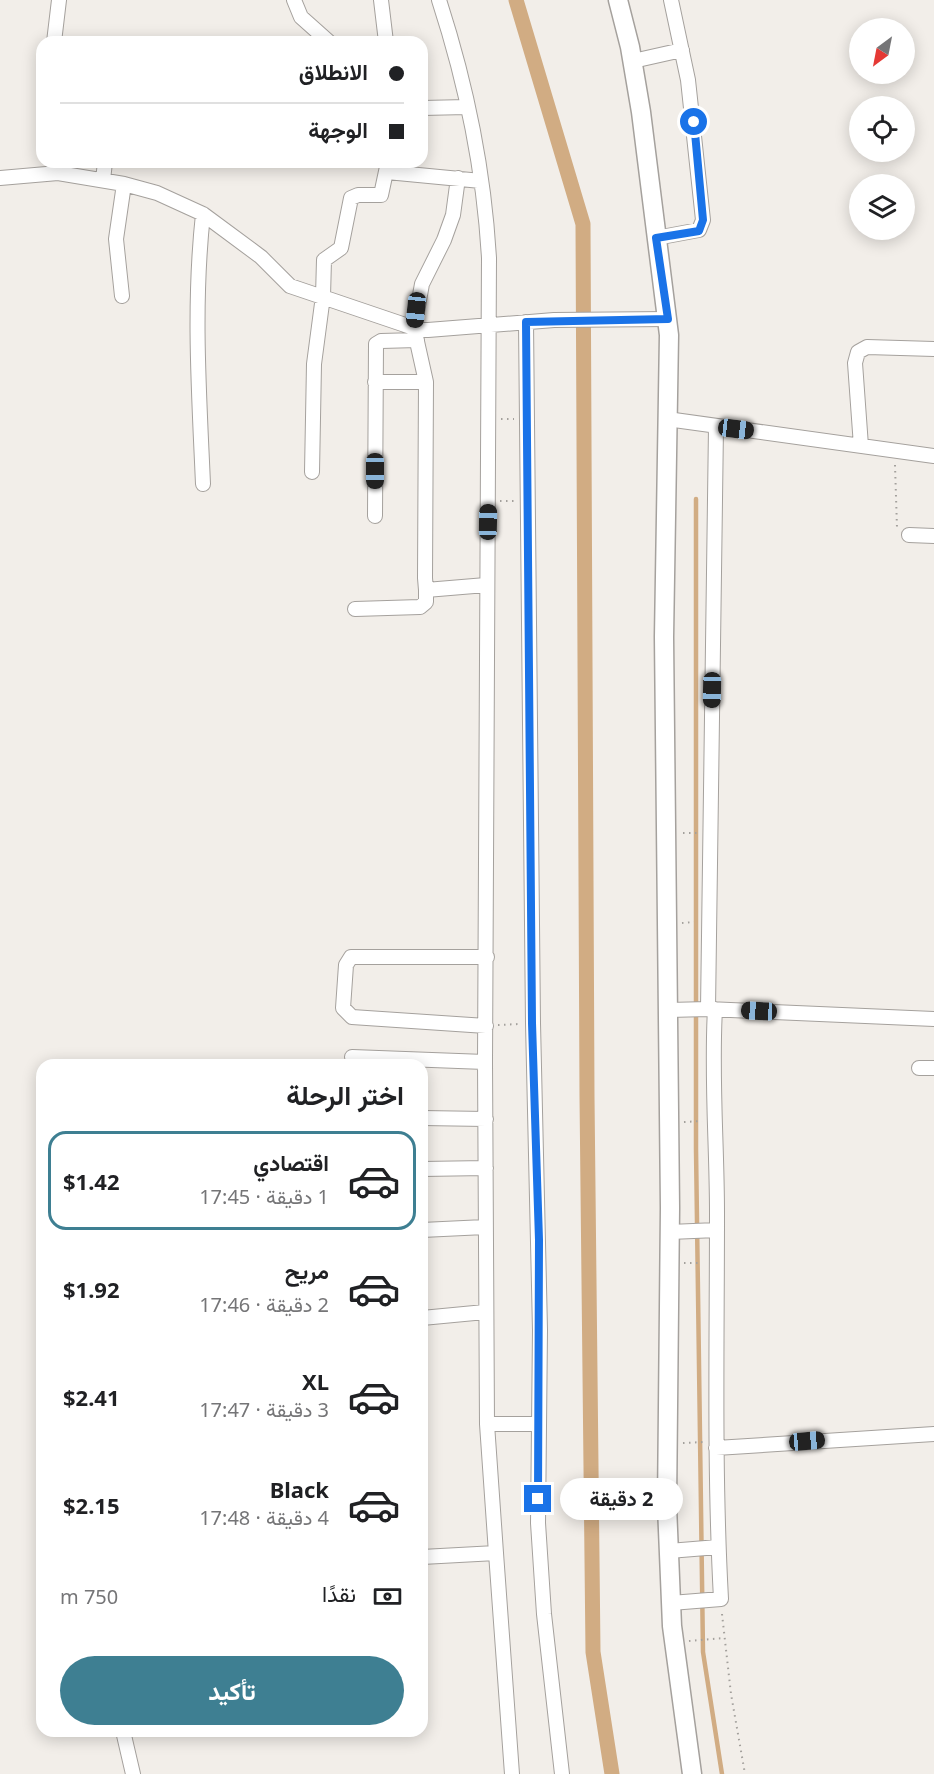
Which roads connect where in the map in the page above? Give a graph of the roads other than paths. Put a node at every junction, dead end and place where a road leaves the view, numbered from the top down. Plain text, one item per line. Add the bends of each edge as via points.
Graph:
1 (59, 0) edge
2 (294, 0) edge
3 (381, 0) edge
4 (439, 0) edge
5 (618, 0) edge
6 (672, 0) edge
7 (55, 36) edge
8 (322, 36) edge
9 (385, 36) edge
10 (682, 50) junction
11 (633, 61) junction
12 (467, 107) junction
13 (428, 108) edge
14 (104, 168) edge
15 (388, 168) edge
16 (394, 168) edge
17 (0, 178) edge
18 (458, 178) junction
19 (103, 180) junction
20 (481, 181) junction
21 (124, 184) junction
22 (203, 214) junction
23 (656, 238) junction
24 (323, 296) junction
25 (122, 297) dead end
26 (668, 319) junction
27 (526, 322) junction
28 (491, 324) junction
29 (415, 334) junction
30 (934, 350) edge
31 (375, 382) junction
32 (426, 382) junction
33 (667, 419) junction
34 (716, 426) junction
35 (861, 446) junction
36 (934, 456) edge
37 (312, 472) dead end
38 (203, 484) dead end
39 (375, 516) dead end
40 (909, 535) road end
41 (934, 536) edge
42 (486, 585) junction
43 (426, 590) junction
44 (355, 609) dead end
45 (487, 957) junction
46 (712, 1009) junction
47 (669, 1010) junction
48 (934, 1019) edge
49 (490, 1026) junction
50 (352, 1057) dead end
51 (405, 1059) edge
52 (428, 1060) edge
53 (485, 1062) junction
54 (919, 1068) dead end
55 (934, 1068) edge
56 (428, 1118) edge
57 (486, 1119) junction
58 (486, 1168) junction
59 (428, 1169) edge
60 (485, 1227) junction
61 (428, 1230) edge
62 (713, 1230) junction
63 (678, 1232) junction
64 (485, 1312) junction
65 (428, 1317) edge
66 (487, 1424) junction
67 (538, 1424) junction
68 (934, 1434) edge
69 (712, 1445) junction
70 (718, 1546) junction
71 (669, 1551) junction
72 (496, 1553) junction
73 (428, 1557) edge
74 (671, 1603) junction
75 (124, 1737) edge
76 (133, 1774) edge
77 (512, 1774) edge
78 (562, 1774) edge
79 (692, 1774) edge

1 - 7 street
2 - 8 street via 301,17
3 - 9 street
4 - 12 street
5 - 11 street
6 - 10 street
10 - 11 street
10 - 23 street via 697,144 703,220 699,231
11 - 23 street
12 - 13 street
12 - 20 street
14 - 19 street
15 - 24 street via 381,195 351,198 341,248 324,260
16 - 18 street
17 - 19 street via 58,172
18 - 20 street
18 - 29 street via 453,215 422,284
19 - 21 street
20 - 28 street via 487,222
21 - 22 street
21 - 25 street via 116,239
22 - 24 street via 261,257 286,283
22 - 38 street via 196,273
23 - 26 street
24 - 29 street
24 - 37 street via 314,364
26 - 27 street
26 - 33 street
27 - 28 street
27 - 67 street via 532,1023 539,1240
28 - 29 street
28 - 42 street
29 - 31 street via 376,344
29 - 32 street
30 - 35 street via 867,347 858,351 855,363
31 - 32 street
31 - 39 street
32 - 43 street
33 - 34 street
33 - 47 street via 664,637
34 - 35 street
34 - 46 street
35 - 36 street
40 - 41 street
42 - 43 street
42 - 45 street
43 - 44 street via 426,602 420,607
45 - 49 street
45 - 49 street via 351,957 346,965 343,1008 352,1017
46 - 47 street
46 - 48 street
46 - 62 street
47 - 63 street
49 - 53 street
50 - 51 street
52 - 53 street
53 - 57 street
54 - 55 street
56 - 57 street
57 - 58 street
58 - 59 street
58 - 60 street
60 - 61 street
60 - 64 street
62 - 63 street
62 - 69 street
63 - 71 street
64 - 65 street
64 - 66 street
66 - 67 street
66 - 72 street
67 - 78 street via 540,1560
68 - 69 street
69 - 70 street
70 - 71 street
70 - 74 street via 721,1599
71 - 74 street
72 - 73 street
72 - 77 street
74 - 79 street
75 - 76 street

